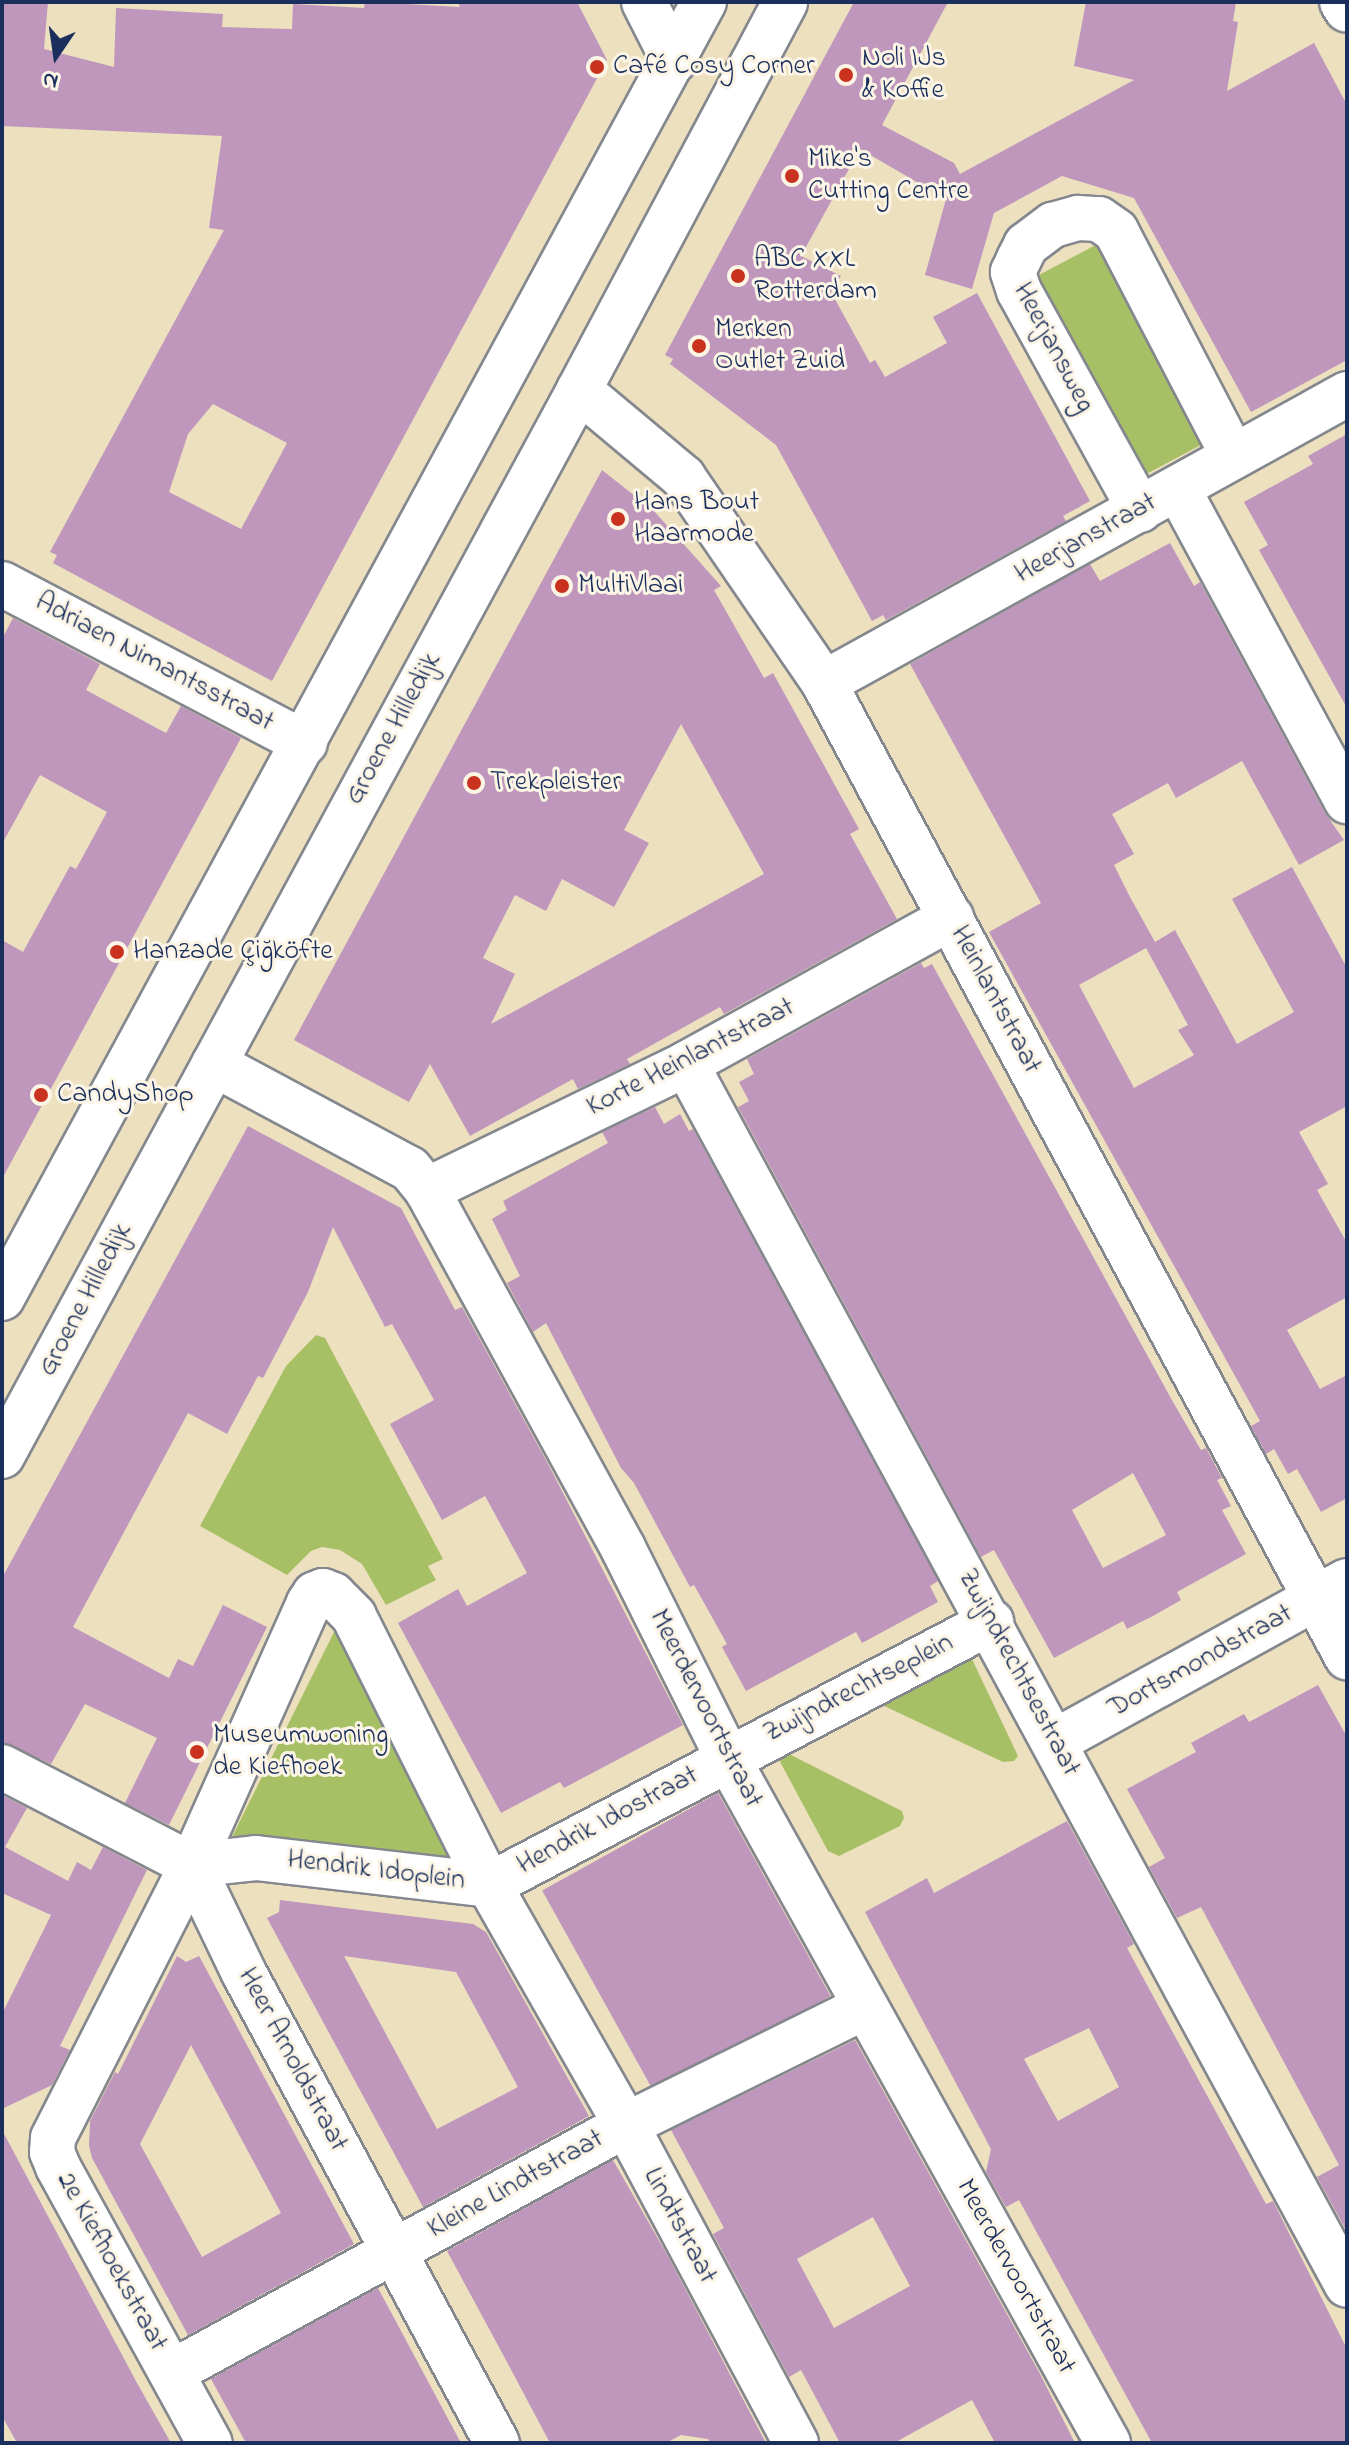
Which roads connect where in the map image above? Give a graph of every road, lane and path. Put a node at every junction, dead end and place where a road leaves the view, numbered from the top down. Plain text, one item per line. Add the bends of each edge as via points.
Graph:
1 (644, 2) edge
2 (704, 2) edge
3 (785, 2) edge
4 (1342, 2) edge
5 (1347, 10) edge
6 (674, 61) junction
7 (579, 390) junction
8 (1347, 394) edge
9 (1233, 456) junction
10 (1178, 489) junction
11 (1140, 510) junction
12 (2, 584) edge
13 (824, 683) junction
14 (305, 743) junction
15 (1347, 801) edge
16 (951, 918) junction
17 (214, 1064) junction
18 (686, 1064) junction
19 (427, 1190) junction
20 (2, 1298) edge
21 (2, 1456) edge
22 (1331, 1590) edge
23 (991, 1622) junction
24 (1347, 1657) edge
25 (1054, 1742) junction
26 (727, 1757) junction
27 (2, 1767) edge
28 (192, 1865) junction
29 (489, 1885) junction
30 (865, 2007) junction
31 (626, 2125) junction
32 (396, 2251) junction
33 (1347, 2285) edge
34 (172, 2372) junction
35 (210, 2443) edge
36 (497, 2443) edge
37 (796, 2443) edge
38 (1108, 2443) edge

1 - 6 street
2 - 6 street
3 - 7 street, Groene Hilledijk
4 - 5 street
6 - 14 street
7 - 13 street, Heinlantstraat via 683,477
7 - 17 street, Groene Hilledijk
8 - 9 street, Heerjanstraat
9 - 10 street, Heerjanstraat
9 - 11 street, Heerjansweg via 1116,231 1099,219 1053,225 1026,245 1013,272
10 - 11 street, Heerjanstraat
10 - 15 street
11 - 13 street, Heerjanstraat
12 - 14 street, Adriaen Nimantsstraat
13 - 16 street, Heinlantstraat
14 - 20 street
16 - 18 street, Korte Heinlantstraat
16 - 22 street, Heinlantstraat
17 - 19 street, Meerdervoortstraat via 410,1169
17 - 21 street, Groene Hilledijk
18 - 19 street, Korte Heinlantstraat
18 - 23 street, Zwijndrechtsestraat
19 - 26 street, Meerdervoortstraat via 623,1548
22 - 24 street, Heinlantstraat
22 - 25 street, Dortsmondstraat
23 - 25 street, Zwijndrechtsestraat
23 - 26 street, Zwijndrechtseplein
25 - 33 street, Zwijndrechtsestraat
26 - 29 street, Hendrik Idostraat
26 - 30 street, Meerdervoortstraat
27 - 28 street
28 - 29 street, Hendrik Idoplein via 256,1858
28 - 29 street, Hendrik Idoplein via 309,1603 323,1591 354,1616
28 - 32 street, Heer Arnoldstraat via 244,1973
28 - 34 street, 2e Kiefhoekstraat via 58,2124 52,2152
29 - 31 street, Lindtstraat
30 - 31 street, Kleine Lindtstraat
30 - 38 street, Meerdervoortstraat
31 - 32 street, Kleine Lindtstraat
31 - 37 street, Lindtstraat
32 - 34 street, Kleine Lindtstraat
32 - 36 street, Heer Arnoldstraat
34 - 35 street, 2e Kiefhoekstraat

